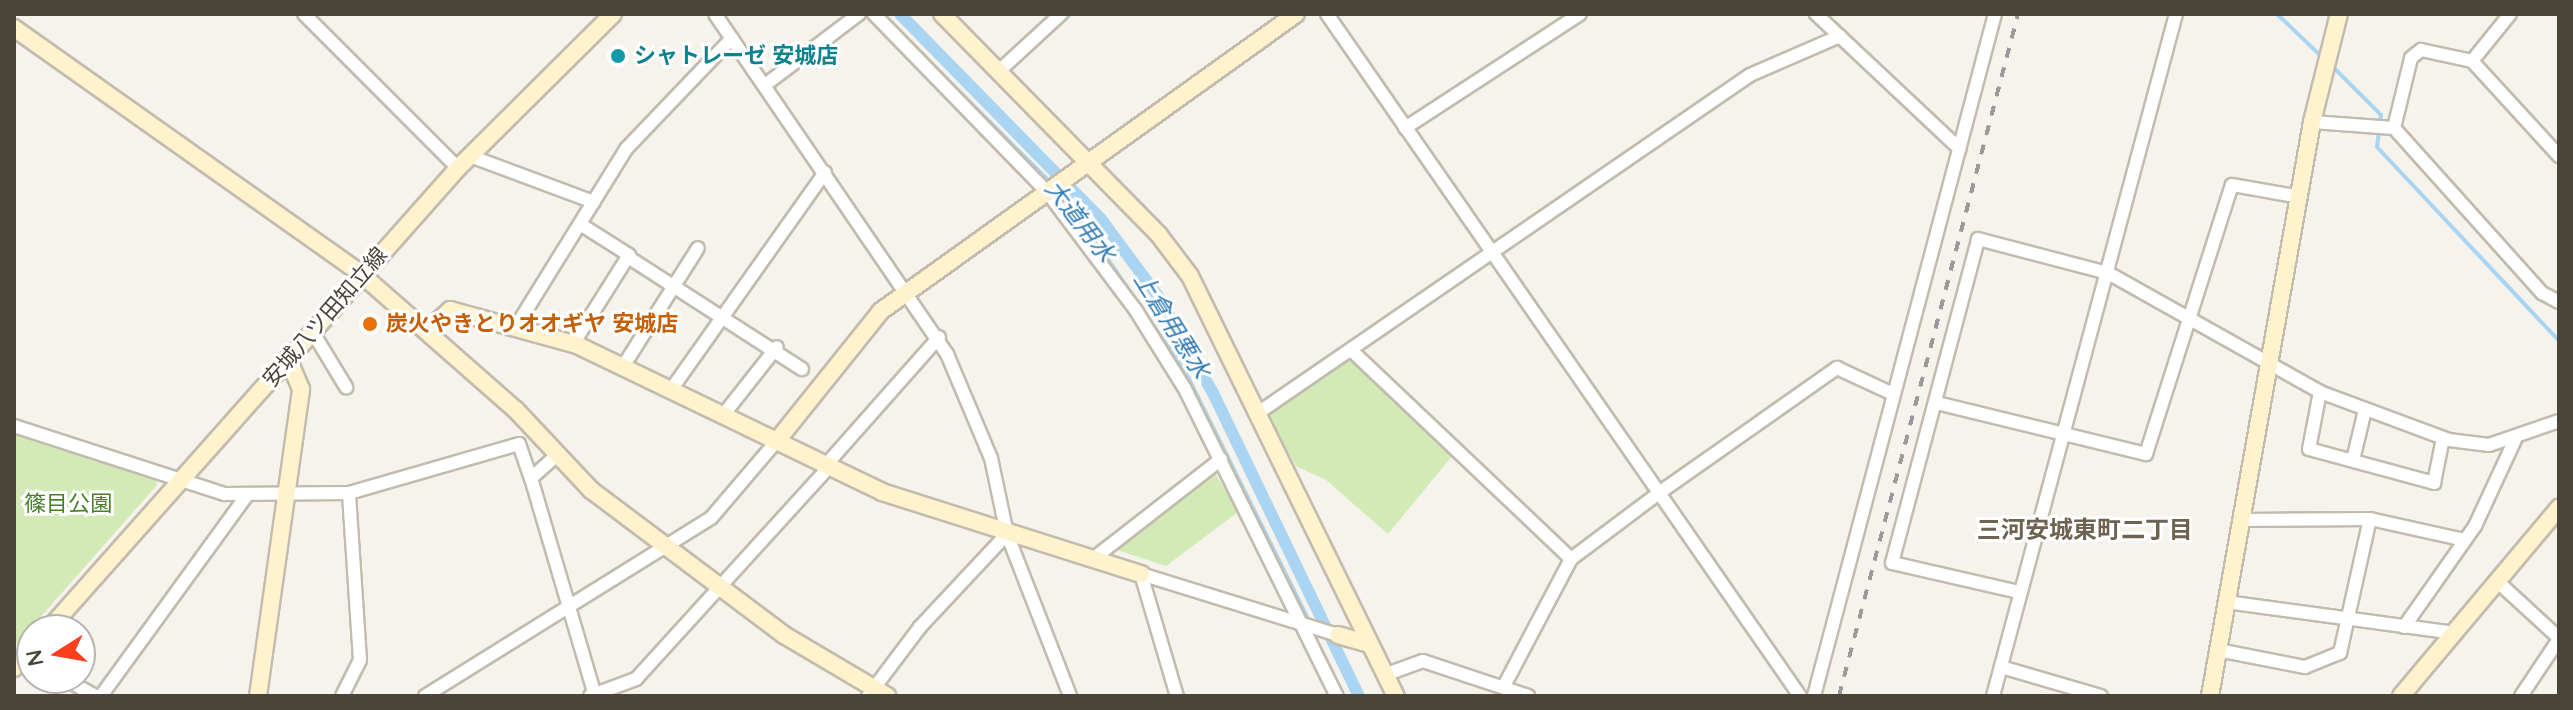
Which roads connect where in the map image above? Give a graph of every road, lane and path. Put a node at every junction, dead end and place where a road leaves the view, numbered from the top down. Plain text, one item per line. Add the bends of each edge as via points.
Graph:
1 (304, 14) edge
2 (613, 14) edge
3 (715, 14) edge
4 (859, 14) edge
5 (874, 14) edge
6 (942, 14) edge
7 (1061, 14) edge
8 (1296, 14) edge
9 (1327, 14) edge
10 (1580, 14) edge
11 (1816, 14) edge
12 (1995, 14) edge
13 (2176, 14) edge
14 (2339, 14) edge
15 (2510, 14) edge
16 (14, 28) edge
17 (1840, 36) junction
18 (732, 38) junction
19 (2472, 61) junction
20 (999, 71) junction
21 (765, 85) junction
22 (2312, 122) junction
23 (1405, 128) junction
24 (2394, 128) junction
25 (1960, 149) junction
26 (2559, 156) edge
27 (464, 162) junction
28 (1082, 167) junction
29 (825, 172) junction
30 (1049, 191) junction
31 (2300, 197) junction
32 (594, 202) junction
33 (580, 224) junction
34 (698, 248) dead end
35 (1490, 251) junction
36 (628, 257) junction
37 (2108, 273) junction
38 (361, 274) junction
39 (674, 287) junction
40 (908, 291) junction
41 (2559, 302) edge
42 (2188, 316) junction
43 (724, 318) junction
44 (517, 325) junction
45 (428, 330) junction
46 (312, 331) junction
47 (939, 337) junction
48 (573, 344) junction
49 (777, 347) junction
50 (1351, 350) junction
51 (288, 359) junction
52 (2272, 364) junction
53 (624, 365) junction
54 (802, 369) dead end
55 (346, 387) dead end
56 (673, 387) junction
57 (2320, 392) junction
58 (1893, 394) junction
59 (1937, 403) junction
60 (2365, 410) junction
61 (1258, 413) junction
62 (724, 414) junction
63 (2559, 421) edge
64 (14, 426) edge
65 (2060, 435) junction
66 (2443, 438) junction
67 (2515, 440) junction
68 (776, 442) junction
69 (558, 454) junction
70 (1221, 459) junction
71 (2353, 460) junction
72 (826, 467) junction
73 (531, 478) junction
74 (183, 479) junction
75 (349, 493) junction
76 (1659, 493) junction
77 (284, 494) junction
78 (247, 495) junction
79 (2559, 508) edge
80 (2370, 519) junction
81 (2243, 520) junction
82 (1007, 534) junction
83 (2465, 540) junction
84 (669, 541) junction
85 (1094, 558) junction
86 (1571, 559) junction
87 (1141, 574) junction
88 (2498, 582) junction
89 (718, 583) junction
90 (2019, 592) junction
91 (2226, 602) junction
92 (568, 609) junction
93 (62, 614) edge
94 (2351, 618) junction
95 (1301, 626) junction
96 (2404, 627) junction
97 (2455, 633) junction
98 (1338, 635) joint
99 (2559, 638) edge
100 (1369, 644) junction
101 (2218, 650) junction
102 (2001, 667) junction
103 (1387, 674) junction
104 (1504, 686) junction
105 (876, 694) edge
106 (593, 695) edge
107 (98, 696) edge
108 (258, 696) edge
109 (342, 696) edge
110 (425, 696) edge
111 (1070, 696) edge
112 (1177, 696) edge
113 (1337, 696) edge
114 (1396, 696) edge
115 (1528, 696) edge
116 (1800, 696) edge
117 (1814, 696) edge
118 (1993, 696) edge
119 (2101, 696) edge
120 (2210, 696) edge
121 (2401, 696) edge
122 (2521, 696) edge

1 - 27 street
2 - 27 street, 安城八ツ田知立線
3 - 18 street
4 - 21 street
5 - 30 street
6 - 20 street
7 - 20 street
8 - 28 street
9 - 23 street
10 - 23 street
11 - 17 street
12 - 25 street
13 - 37 street
14 - 22 street
15 - 19 street
16 - 38 street
17 - 25 street
17 - 35 street via 1750,75
18 - 21 street
18 - 32 street via 626,149
19 - 24 street via 2421,50 2411,58
19 - 26 street
20 - 28 street
21 - 29 street
22 - 24 street
22 - 31 street
23 - 35 street
24 - 41 street via 2542,293
25 - 58 street
27 - 32 street
27 - 38 street, 安城八ツ田知立線
28 - 30 street
28 - 61 street via 1190,276
29 - 40 street
29 - 43 street
30 - 40 street
30 - 70 street via 1135,309
31 - 42 street via 2232,185
31 - 52 street
32 - 33 street
33 - 36 street
33 - 44 street
34 - 39 street
35 - 50 street
35 - 76 street
36 - 39 street
36 - 48 street
37 - 42 street
37 - 59 street via 1978,239
37 - 65 street
38 - 45 street
38 - 46 street, 安城八ツ田知立線
39 - 43 street
39 - 53 street
40 - 47 street
40 - 68 street via 866,325
42 - 52 street
42 - 65 street via 2146,454
43 - 49 street
43 - 56 street
44 - 45 street via 450,310
44 - 48 street
45 - 69 street
46 - 51 street, 安城八ツ田知立線
46 - 55 street
47 - 72 street
47 - 82 street via 991,458
48 - 53 street
49 - 54 street
49 - 62 street
50 - 61 street
50 - 86 street
51 - 74 street, 安城八ツ田知立線
51 - 77 street via 301,389
52 - 57 street
52 - 81 street
53 - 56 street
56 - 62 street
57 - 60 street
57 - 71 street via 2309,449
58 - 76 street via 1837,368
58 - 117 street
59 - 65 street
59 - 90 street via 1892,563
60 - 66 street
60 - 71 street
61 - 100 street
62 - 68 street
63 - 67 street
64 - 74 street
65 - 90 street
66 - 67 street via 2489,445
66 - 71 street via 2434,483
67 - 83 street
68 - 72 street
68 - 84 street via 711,518
69 - 73 street
69 - 84 street via 591,490
70 - 85 street
70 - 95 street
72 - 82 street
72 - 89 street
73 - 75 street via 519,444
73 - 92 street
74 - 78 street
74 - 93 street, 安城八ツ田知立線
75 - 77 street
75 - 109 street via 360,660
76 - 86 street
76 - 116 street
77 - 78 street
77 - 108 street
78 - 107 street
79 - 88 street
80 - 81 street
80 - 83 street
80 - 94 street
81 - 91 street
82 - 85 street
82 - 105 street
82 - 111 street
83 - 96 street
84 - 89 street
84 - 92 street
85 - 87 street
86 - 104 street
87 - 95 street
87 - 112 street
88 - 97 street
88 - 99 street
89 - 105 street via 784,635
89 - 106 street via 636,679
90 - 102 street
91 - 94 street
91 - 101 street
92 - 106 street
92 - 110 street
94 - 96 street
94 - 101 street via 2340,653 2305,667
95 - 98 street
95 - 113 street
96 - 97 street
97 - 121 street
98 - 100 street
99 - 122 street
100 - 103 street
101 - 120 street
102 - 118 street
102 - 119 street
103 - 104 street via 1423,661
103 - 114 street
104 - 115 street

